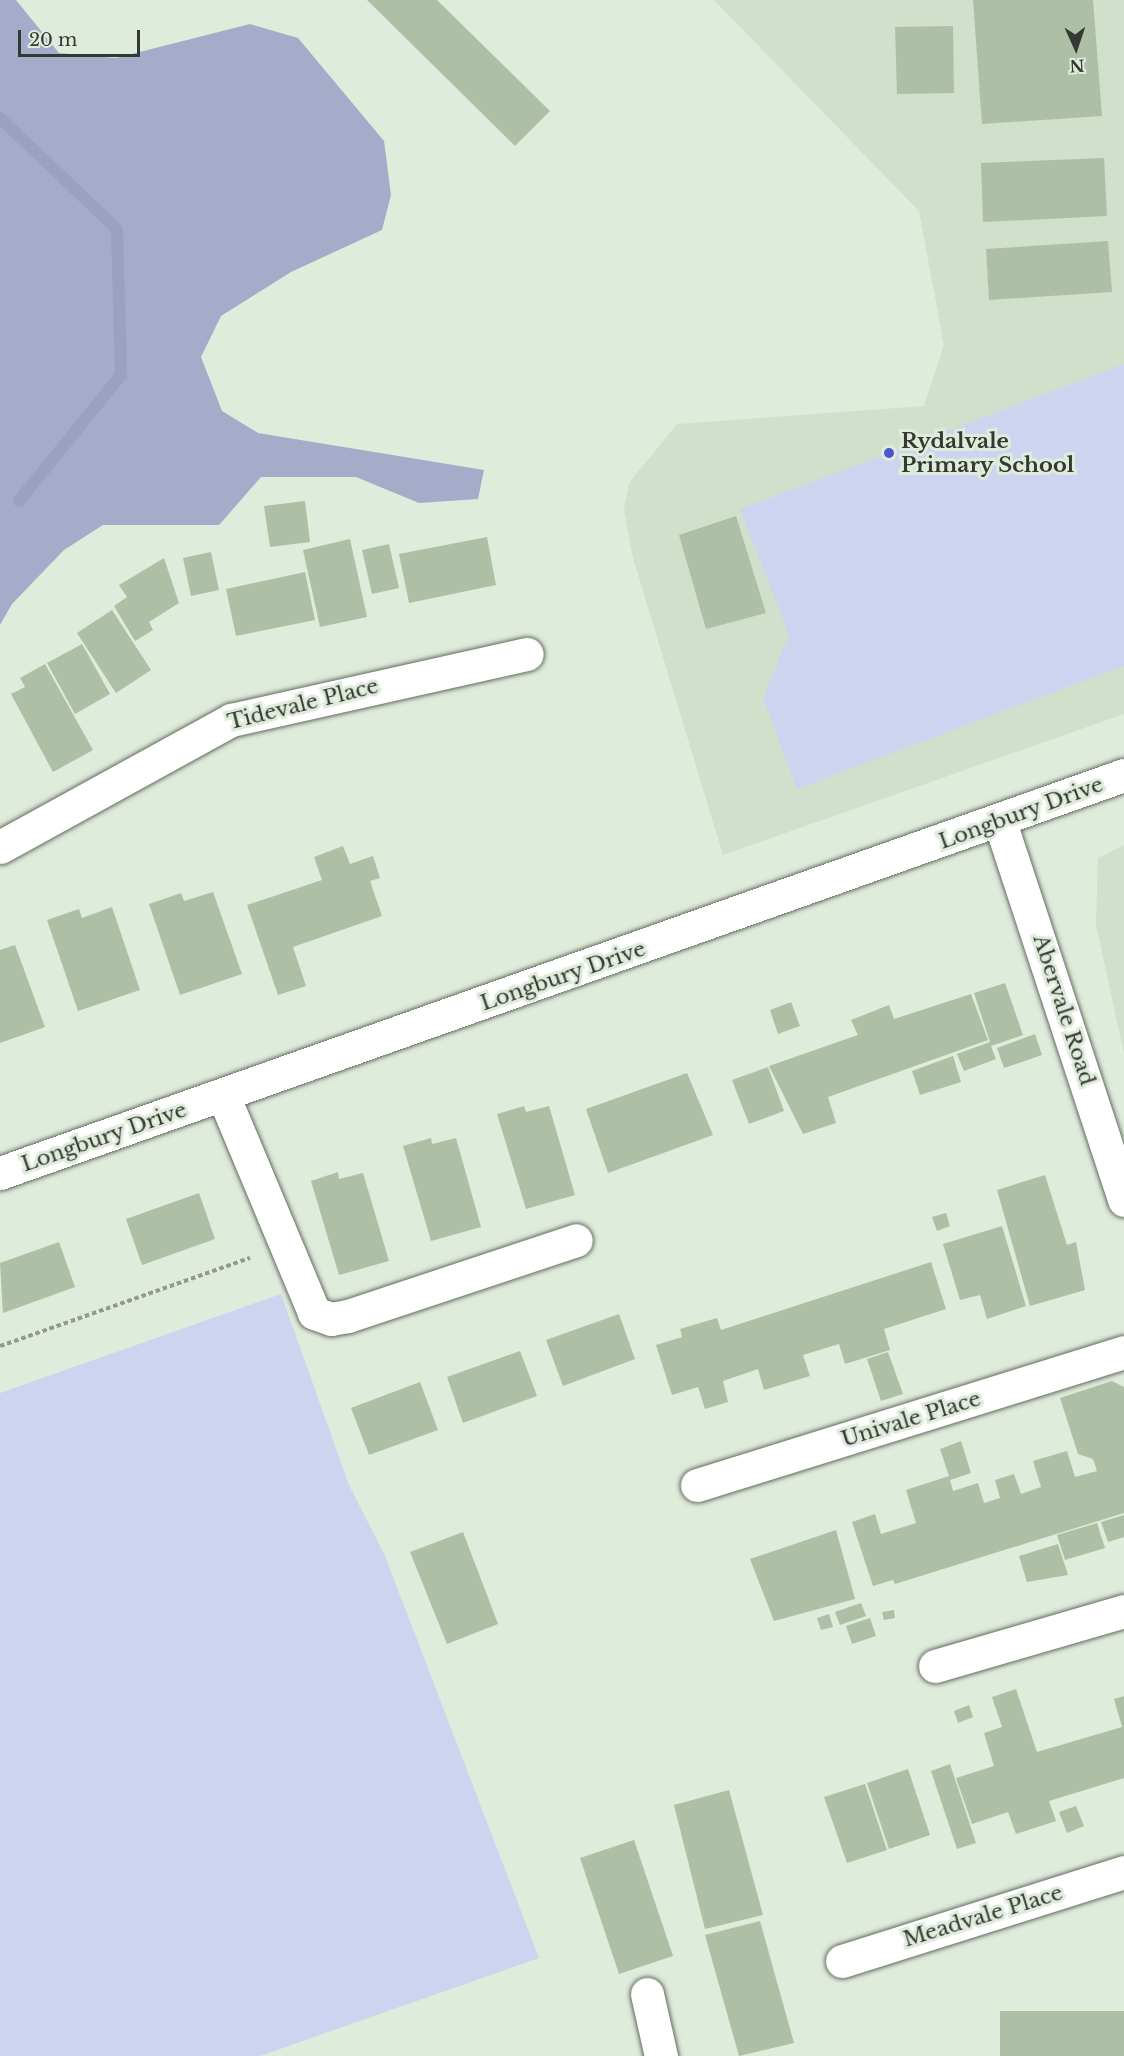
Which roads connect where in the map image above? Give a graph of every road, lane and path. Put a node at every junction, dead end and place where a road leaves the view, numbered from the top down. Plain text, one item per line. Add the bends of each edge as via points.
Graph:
1 (527, 654) dead end
2 (1124, 775) edge
3 (1000, 822) junction
4 (0, 847) edge
5 (223, 1095) junction
6 (0, 1173) edge
7 (1124, 1200) edge
8 (576, 1240) dead end
9 (284, 1246) junction
10 (0, 1346) edge
11 (1124, 1352) edge
12 (697, 1485) dead end
13 (1124, 1611) edge
14 (934, 1666) dead end
15 (1124, 1872) edge
16 (842, 1960) dead end
17 (647, 1994) dead end
18 (661, 2056) edge

1 - 4 street, Tidevale Place via 231,720
2 - 3 street, Longbury Drive
3 - 5 street, Longbury Drive
3 - 7 street, Abervale Road
5 - 6 street, Longbury Drive
5 - 9 street
8 - 9 street via 331,1319 314,1313 305,1300
9 - 10 path
11 - 12 street, Univale Place
13 - 14 street
15 - 16 street, Meadvale Place
17 - 18 street

